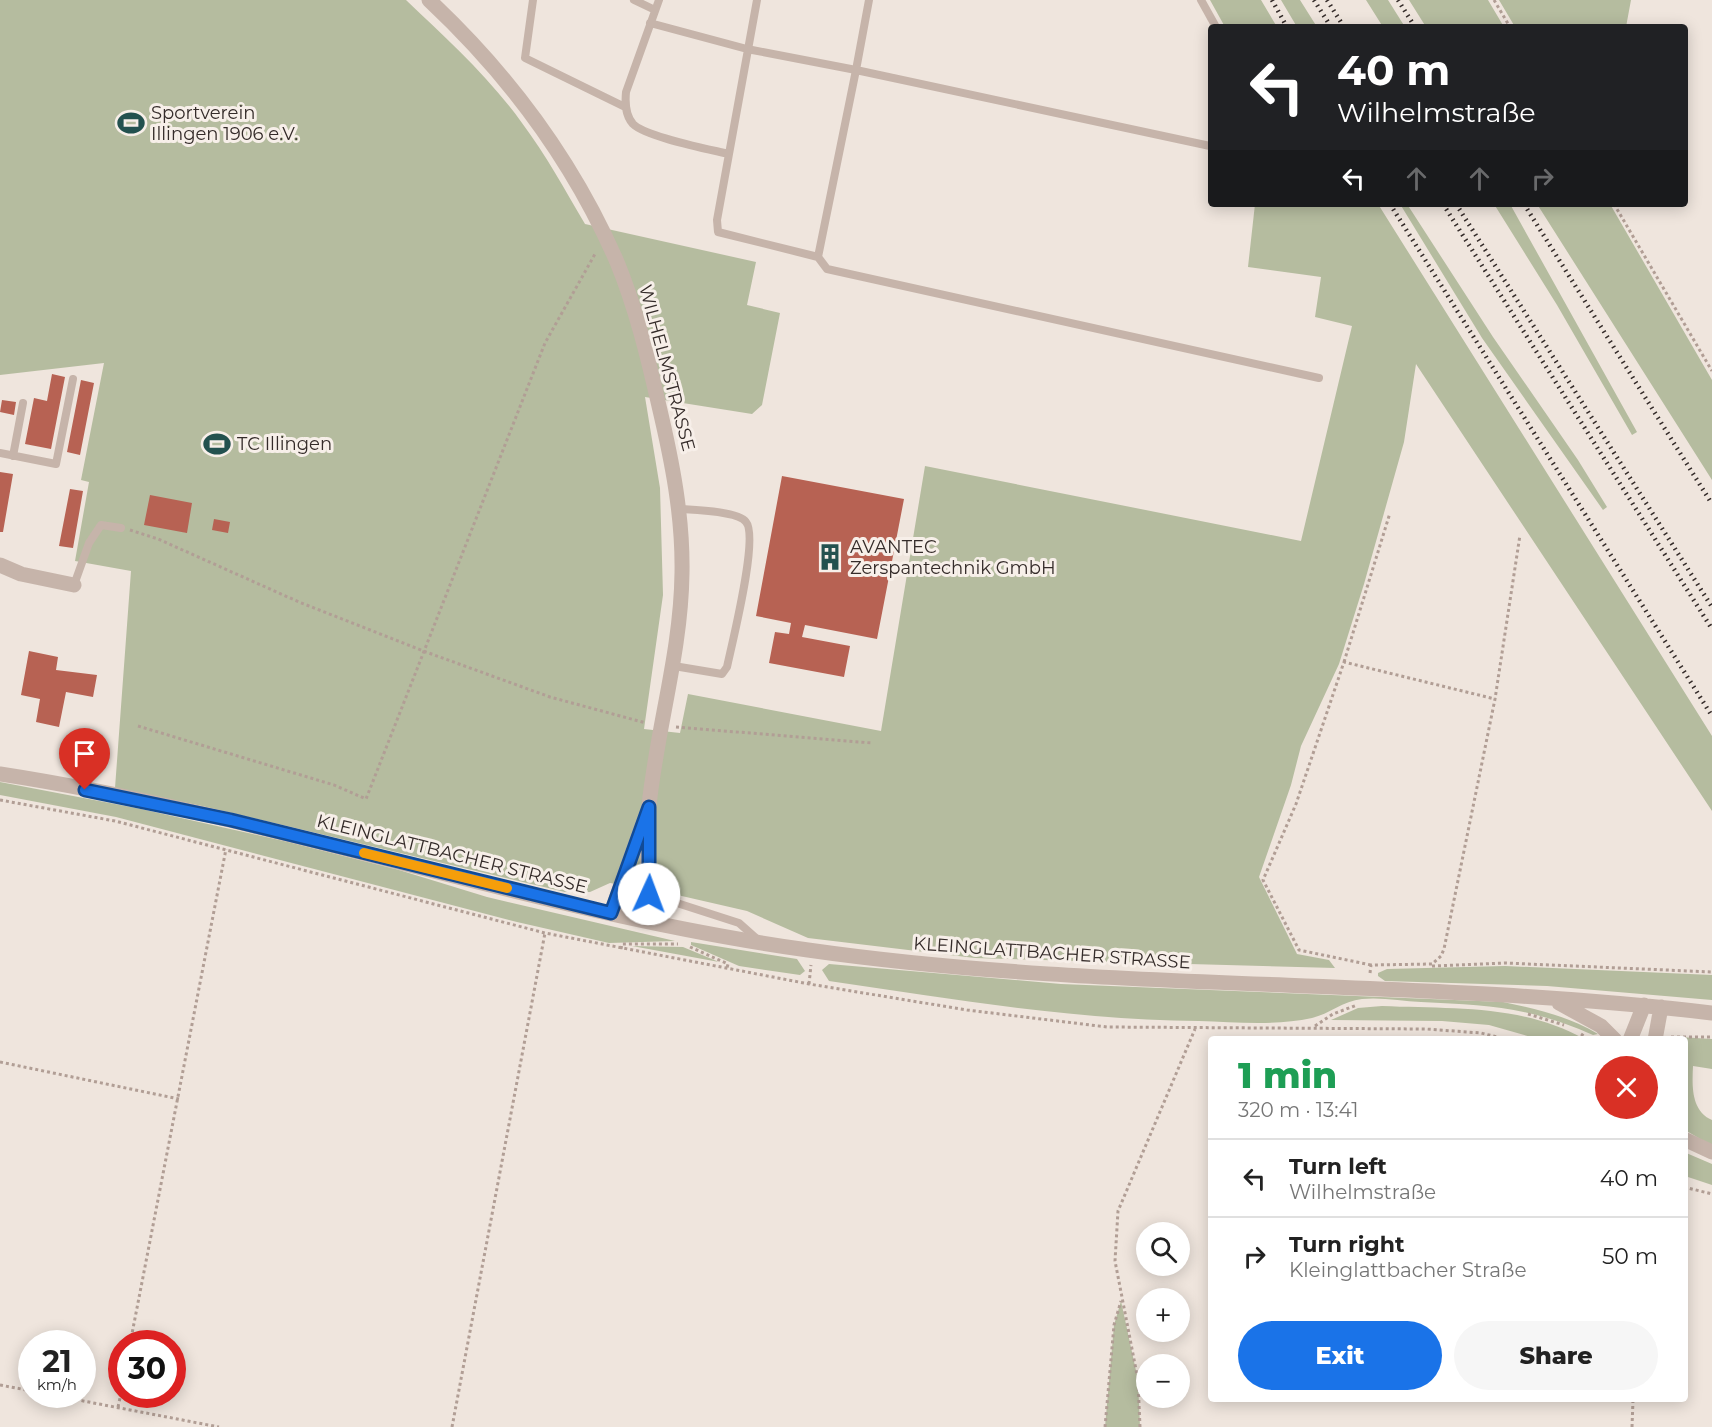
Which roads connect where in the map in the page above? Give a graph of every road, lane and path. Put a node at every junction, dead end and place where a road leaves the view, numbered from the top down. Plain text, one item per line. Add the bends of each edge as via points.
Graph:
1 (533, 0) edge
2 (634, 0) edge
3 (659, 0) edge
4 (757, 0) edge
5 (869, 0) edge
6 (1201, 0) edge
7 (1494, 0) edge
8 (435, 2) edge
9 (655, 10) junction
10 (650, 23) junction
11 (1213, 24) edge
12 (1508, 24) edge
13 (747, 50) junction
14 (856, 70) junction
15 (625, 107) junction
16 (1208, 146) edge
17 (729, 154) junction
18 (1616, 207) edge
19 (605, 238) junction
20 (818, 257) junction
21 (1712, 371) edge
22 (1319, 378) dead end
23 (72, 379) dead end
24 (23, 403) dead end
25 (0, 453) edge
26 (13, 456) junction
27 (679, 508) junction
28 (1390, 513) dead end
29 (122, 528) joint
30 (1520, 534) dead end
31 (0, 565) edge
32 (74, 585) joint
33 (426, 652) junction
34 (1344, 662) junction
35 (674, 666) junction
36 (1495, 699) junction
37 (138, 726) dead end
38 (662, 726) junction
39 (872, 743) dead end
40 (0, 774) edge
41 (0, 800) edge
42 (649, 807) junction
43 (226, 849) junction
44 (649, 894) junction
45 (611, 913) junction
46 (645, 920) junction
47 (545, 933) junction
48 (762, 944) junction
49 (621, 949) junction
50 (813, 951) junction
51 (1371, 965) junction
52 (1427, 966) junction
53 (727, 968) junction
54 (1712, 972) edge
55 (809, 984) junction
56 (1368, 995) junction
57 (1548, 998) junction
58 (1644, 1005) junction
59 (1661, 1006) junction
60 (1521, 1012) dead end
61 (1712, 1012) edge
62 (1567, 1026) dead end
63 (1314, 1027) junction
64 (1195, 1029) junction
65 (1578, 1032) dead end
66 (1488, 1036) edge
67 (1584, 1036) edge
68 (1611, 1036) edge
69 (1632, 1036) edge
70 (1656, 1036) edge
71 (0, 1062) edge
72 (179, 1099) junction
73 (1688, 1141) edge
74 (1712, 1152) edge
75 (1688, 1188) edge
76 (1712, 1194) edge
77 (1121, 1301) junction
78 (133, 1330) edge
79 (0, 1385) edge
80 (18, 1388) edge
81 (1633, 1402) edge
82 (123, 1408) edge
83 (219, 1427) edge
84 (452, 1427) edge
85 (1105, 1427) edge
86 (1140, 1427) edge
87 (1632, 1427) edge

1 - 15 lane via 525,58
2 - 9 lane
3 - 9 lane
4 - 13 lane
5 - 14 lane
6 - 11 lane
7 - 12 path
8 - 19 street, WILHELMSTRASSE via 531,113 572,174
9 - 10 lane
10 - 13 lane
10 - 15 lane via 626,92
13 - 14 lane
13 - 17 lane
14 - 16 lane
14 - 20 lane
15 - 17 lane via 633,124 653,134
17 - 20 lane via 718,232
18 - 21 path
19 - 27 street, WILHELMSTRASSE via 646,352
19 - 33 path via 545,343
20 - 22 lane via 827,269
23 - 26 lane via 56,464
24 - 26 lane
25 - 26 lane
27 - 35 street, WILHELMSTRASSE via 682,573
27 - 35 lane via 735,515 746,520 751,530 749,560 727,667 722,674
28 - 34 path
29 - 32 lane via 101,525 89,543
29 - 33 path via 158,539 299,602
30 - 36 path
31 - 32 street via 21,574
33 - 37 path via 366,799 334,785
33 - 38 path via 550,697
34 - 36 path
34 - 51 path via 1296,804 1263,880 1299,950
35 - 38 street, WILHELMSTRASSE
36 - 52 path via 1444,949 1437,961
38 - 39 path
38 - 42 street, WILHELMSTRASSE
40 - 45 street, KLEINGLATTBACHER STRASSE via 231,820
41 - 43 path via 115,821
42 - 44 street, WILHELMSTRASSE
42 - 45 street, WILHELMSTRASSE
43 - 47 path
43 - 72 path
44 - 46 street, WILHELMSTRASSE
44 - 48 lane via 739,923
45 - 46 street, KLEINGLATTBACHER STRASSE
46 - 48 street, KLEINGLATTBACHER STRASSE
47 - 49 path
47 - 84 path
48 - 50 street, KLEINGLATTBACHER STRASSE
49 - 53 path
49 - 53 path via 622,944 684,944 728,964
50 - 55 path
50 - 56 street, KLEINGLATTBACHER STRASSE via 973,970
51 - 52 path
51 - 56 path
52 - 54 path via 1505,963
53 - 55 path
55 - 64 path via 1023,1018 1107,1027
56 - 57 street, KLEINGLATTBACHER STRASSE
56 - 63 path
57 - 58 street, KLEINGLATTBACHER STRASSE
57 - 68 street via 1578,1011
58 - 59 street, KLEINGLATTBACHER STRASSE
58 - 69 street
59 - 61 street, KLEINGLATTBACHER STRASSE
59 - 70 street
60 - 62 path
63 - 64 path
63 - 66 path via 1457,1030
64 - 77 path via 1118,1211 1114,1238
65 - 67 path
71 - 72 path
72 - 78 path
73 - 74 street
75 - 76 path
77 - 85 path via 1114,1325
77 - 86 path via 1138,1380
79 - 80 path
81 - 87 path
82 - 83 path

